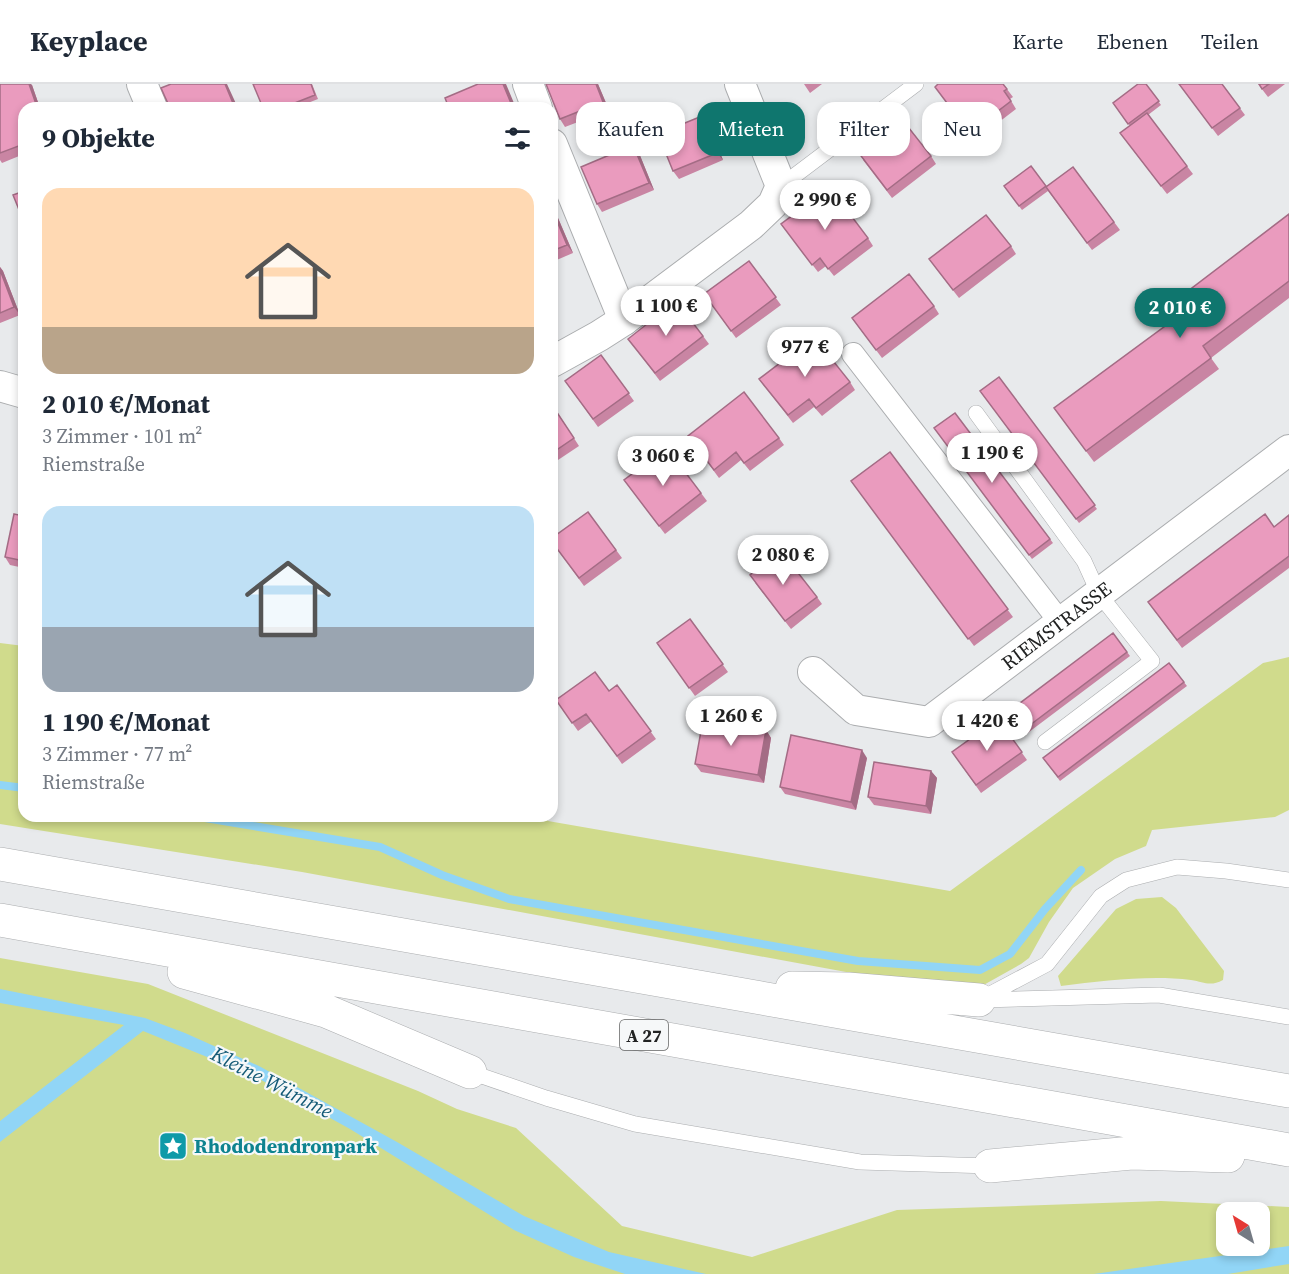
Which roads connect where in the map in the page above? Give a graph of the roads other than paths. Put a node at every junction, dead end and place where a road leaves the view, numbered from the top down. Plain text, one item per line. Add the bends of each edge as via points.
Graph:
1 (142, 84) edge
2 (528, 84) edge
3 (740, 84) edge
4 (916, 84) edge
5 (150, 102) edge
6 (535, 102) edge
7 (558, 159) edge
8 (781, 186) junction
9 (624, 320) junction
10 (853, 354) dead end
11 (558, 359) edge
12 (0, 386) edge
13 (18, 391) edge
14 (976, 413) dead end
15 (1289, 450) edge
16 (1099, 594) junction
17 (1061, 623) junction
18 (813, 672) dead end
19 (1045, 742) dead end
20 (0, 864) edge
21 (1289, 880) edge
22 (0, 920) edge
23 (698, 988) junction
24 (979, 1000) junction
25 (1289, 1017) edge
26 (470, 1072) joint
27 (1289, 1091) edge
28 (1289, 1150) edge
29 (1289, 1157) edge
30 (990, 1166) joint

1 - 5 street
2 - 6 street
3 - 8 street
4 - 8 lane
7 - 9 street
8 - 9 street via 774,204 751,225
9 - 11 street
10 - 17 street
12 - 13 street
14 - 16 lane via 1084,561
15 - 16 street, RIEMSTRASSE
16 - 17 street, RIEMSTRASSE
16 - 19 lane via 1152,661
17 - 18 street, RIEMSTRASSE via 929,722 856,710
20 - 23 highway
21 - 24 lane via 1177,867 1126,880 1101,896 1047,964
22 - 26 highway via 326,1011
22 - 28 highway, A 27
23 - 24 highway via 848,989
23 - 27 highway
24 - 25 lane via 1159,995
26 - 30 lane via 634,1124 860,1162
29 - 30 highway via 1132,1153

